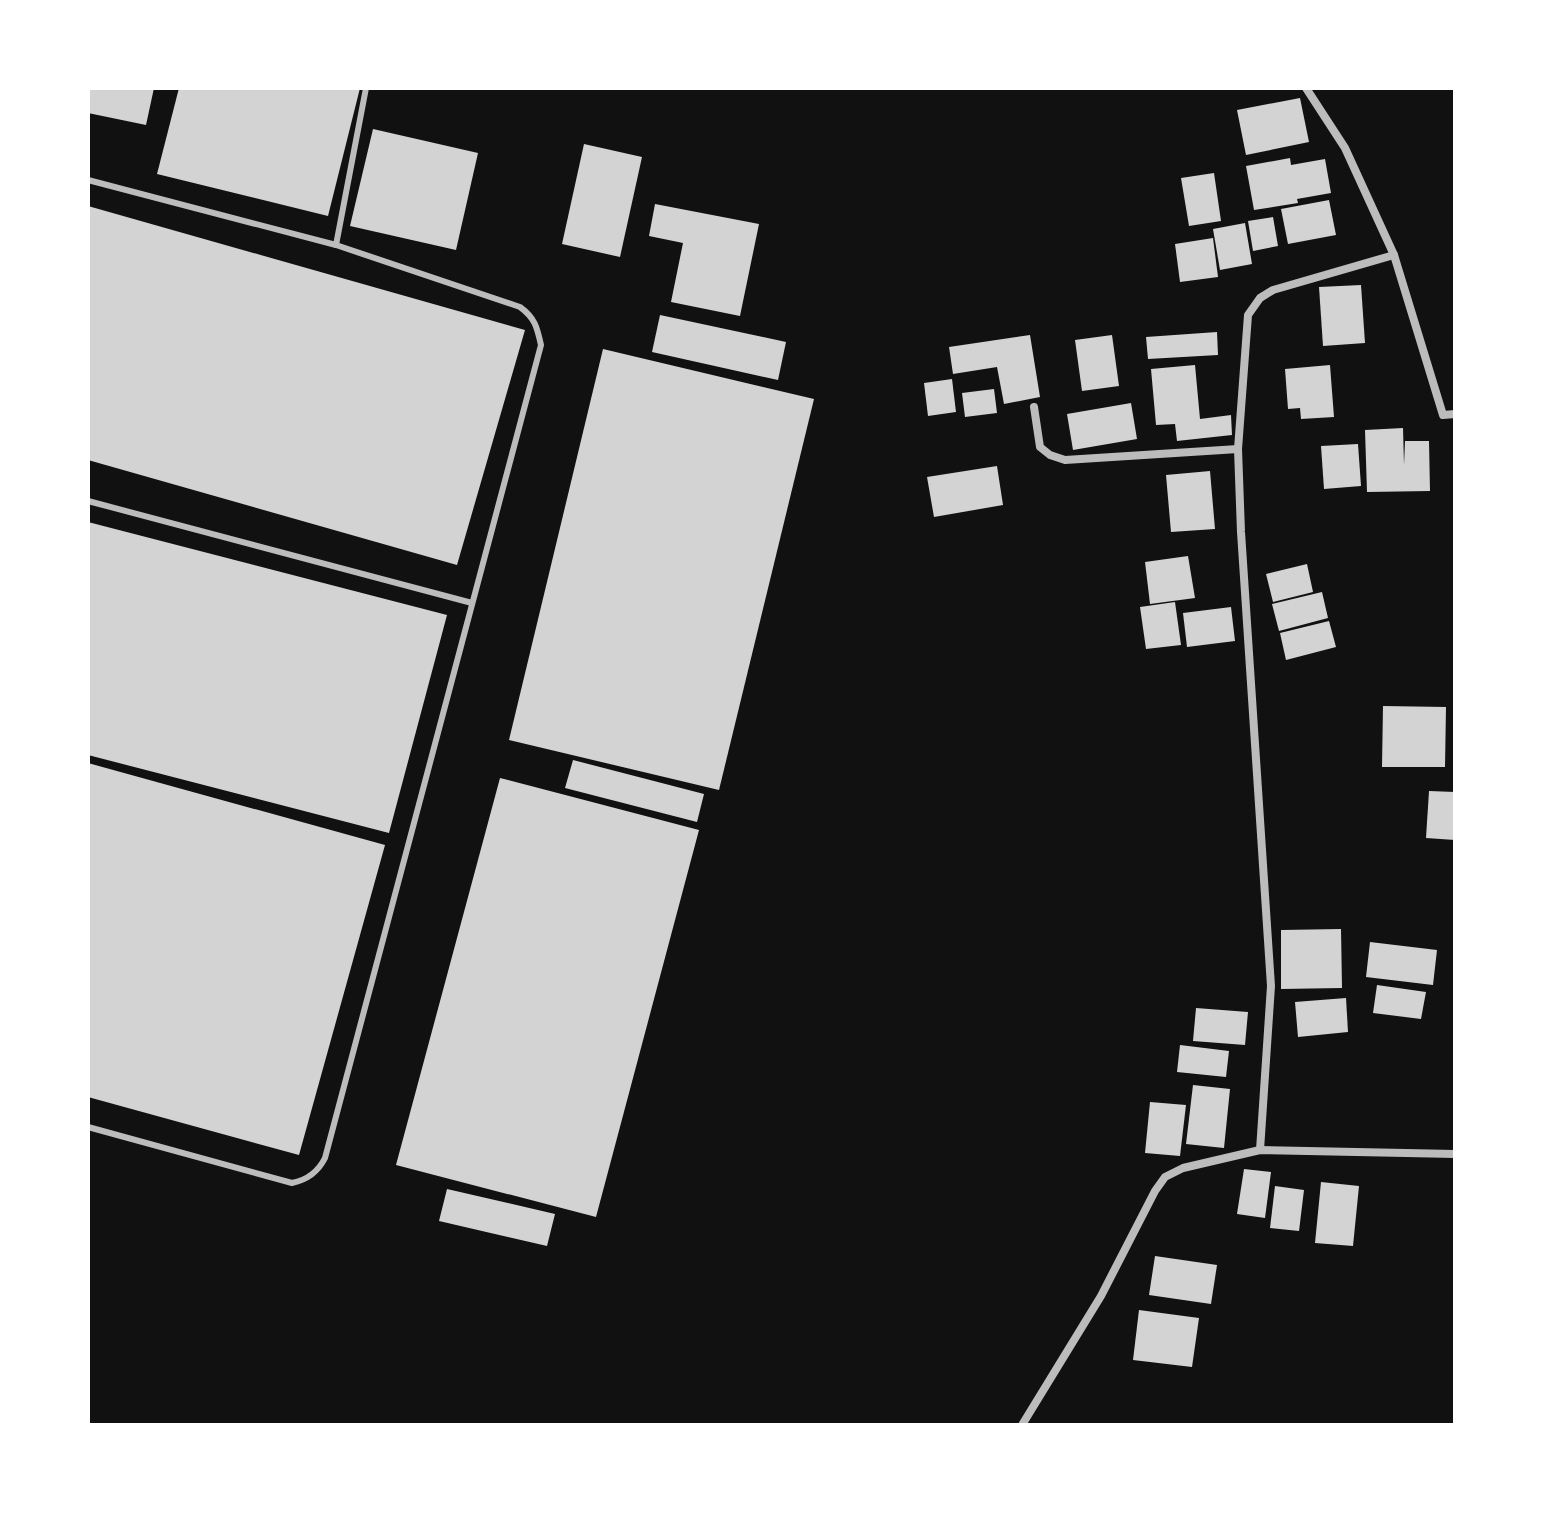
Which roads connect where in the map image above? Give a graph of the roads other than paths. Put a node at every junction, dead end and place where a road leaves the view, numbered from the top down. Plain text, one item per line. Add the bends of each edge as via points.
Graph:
1 (366, 88) edge
2 (1306, 88) edge
3 (88, 180) edge
4 (336, 245) junction
5 (1394, 255) junction
6 (1034, 407) dead end
7 (1455, 414) edge
8 (1238, 449) junction
9 (88, 501) edge
10 (472, 603) junction
11 (88, 1127) edge
12 (1260, 1150) junction
13 (1455, 1154) edge
14 (1022, 1425) edge

1 - 4 lane
2 - 5 street via 1345,148
3 - 4 lane
4 - 10 lane via 520,307 538,329 541,345
5 - 7 street via 1443,415
5 - 8 street via 1260,298 1248,315
6 - 8 street via 1040,447 1065,460
8 - 12 street via 1271,986
9 - 10 lane
10 - 11 lane via 320,1168 292,1183
12 - 13 street
12 - 14 street via 1165,1177

